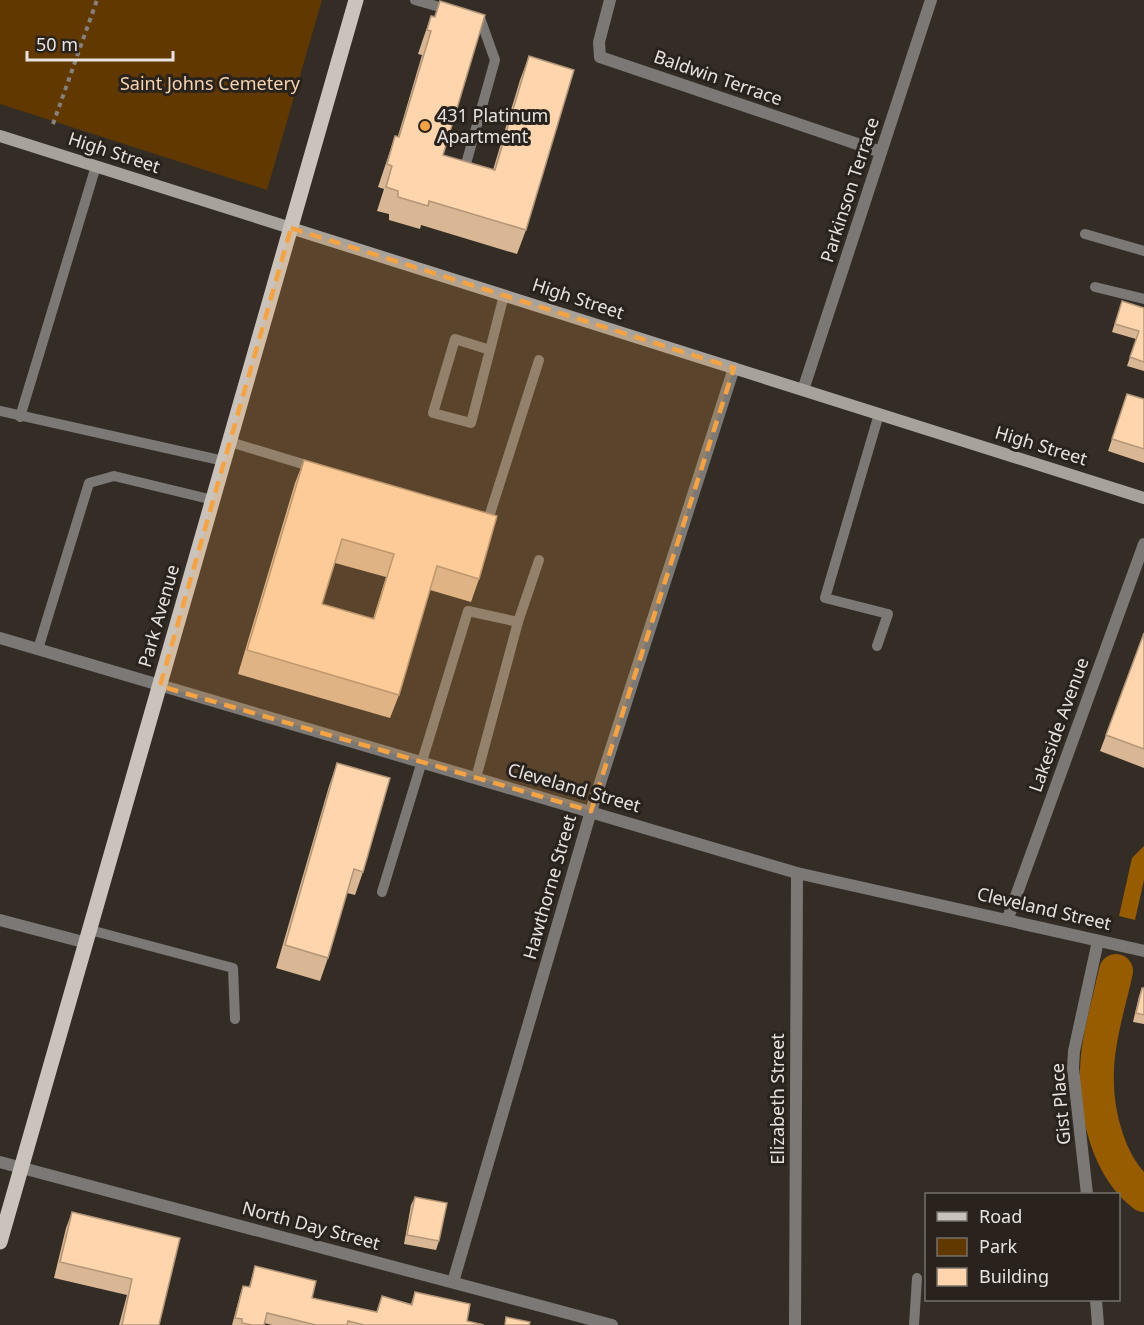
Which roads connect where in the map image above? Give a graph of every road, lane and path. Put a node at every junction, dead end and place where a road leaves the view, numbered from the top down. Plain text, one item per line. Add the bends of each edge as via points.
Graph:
1 (97, 0) edge
2 (356, 0) edge
3 (415, 0) edge
4 (610, 0) edge
5 (931, 0) edge
6 (53, 124) dead end
7 (0, 136) edge
8 (881, 152) junction
9 (96, 166) junction
10 (464, 171) edge
11 (291, 228) junction
12 (1085, 234) dead end
13 (1144, 251) edge
14 (1095, 287) dead end
15 (504, 295) junction
16 (1144, 299) edge
17 (490, 350) junction
18 (539, 360) dead end
19 (734, 368) junction
20 (803, 390) junction
21 (0, 411) edge
22 (879, 414) junction
23 (20, 417) junction
24 (230, 442) junction
25 (224, 462) junction
26 (331, 472) edge
27 (1144, 498) edge
28 (213, 500) junction
29 (465, 513) edge
30 (1144, 544) edge
31 (538, 560) dead end
32 (518, 622) junction
33 (0, 638) edge
34 (877, 646) dead end
35 (38, 649) junction
36 (160, 686) junction
37 (423, 762) junction
38 (476, 778) junction
39 (591, 811) junction
40 (796, 873) junction
41 (382, 892) dead end
42 (1008, 918) junction
43 (0, 920) edge
44 (89, 937) junction
45 (1098, 941) junction
46 (1144, 951) edge
47 (235, 1019) dead end
48 (0, 1162) edge
49 (22, 1168) junction
50 (1088, 1193) edge
51 (0, 1242) edge
52 (917, 1278) dead end
53 (453, 1282) junction
54 (1096, 1301) edge
55 (612, 1325) edge
56 (795, 1325) edge
57 (914, 1325) edge
58 (1098, 1325) edge

1 - 6 path
2 - 11 main road, Park Avenue
3 - 10 lane via 480,18 495,60
4 - 8 street, Baldwin Terrace via 599,42 600,57
5 - 8 street, Parkinson Terrace
7 - 9 main road, High Street
8 - 20 street, Parkinson Terrace
9 - 11 main road, High Street
9 - 23 lane
11 - 15 main road, High Street
11 - 24 main road, Park Avenue
12 - 13 lane
14 - 16 lane
15 - 17 lane
15 - 19 main road, High Street
17 - 17 lane via 455,339 433,413 471,423
18 - 29 lane via 488,520
19 - 20 main road, High Street
19 - 39 street, Hawthorne Street
20 - 22 main road, High Street
21 - 23 lane
22 - 27 main road, High Street
22 - 34 lane via 825,598 888,614
23 - 25 lane
24 - 25 main road, Park Avenue
24 - 26 lane
25 - 28 main road, Park Avenue
28 - 35 lane via 114,476 89,483
28 - 36 main road, Park Avenue
30 - 42 street, Lakeside Avenue
31 - 32 lane
32 - 37 lane via 468,611
32 - 38 lane
33 - 35 street, Cleveland Street
35 - 36 street, Cleveland Street
36 - 37 street, Cleveland Street
36 - 44 main road, Park Avenue
37 - 38 street, Cleveland Street
37 - 41 lane
38 - 39 street, Cleveland Street
39 - 40 street, Cleveland Street
39 - 53 street, Hawthorne Street
40 - 42 street, Cleveland Street
40 - 56 street, Elizabeth Street
42 - 45 street, Cleveland Street
43 - 44 street
44 - 47 lane via 232,968
44 - 49 main road, Park Avenue
45 - 46 street, Cleveland Street
45 - 50 street, Gist Place via 1073,1068
48 - 49 street, North Day Street
49 - 51 main road, Park Avenue
49 - 53 street, North Day Street
52 - 57 lane
53 - 55 street, North Day Street
54 - 58 street

